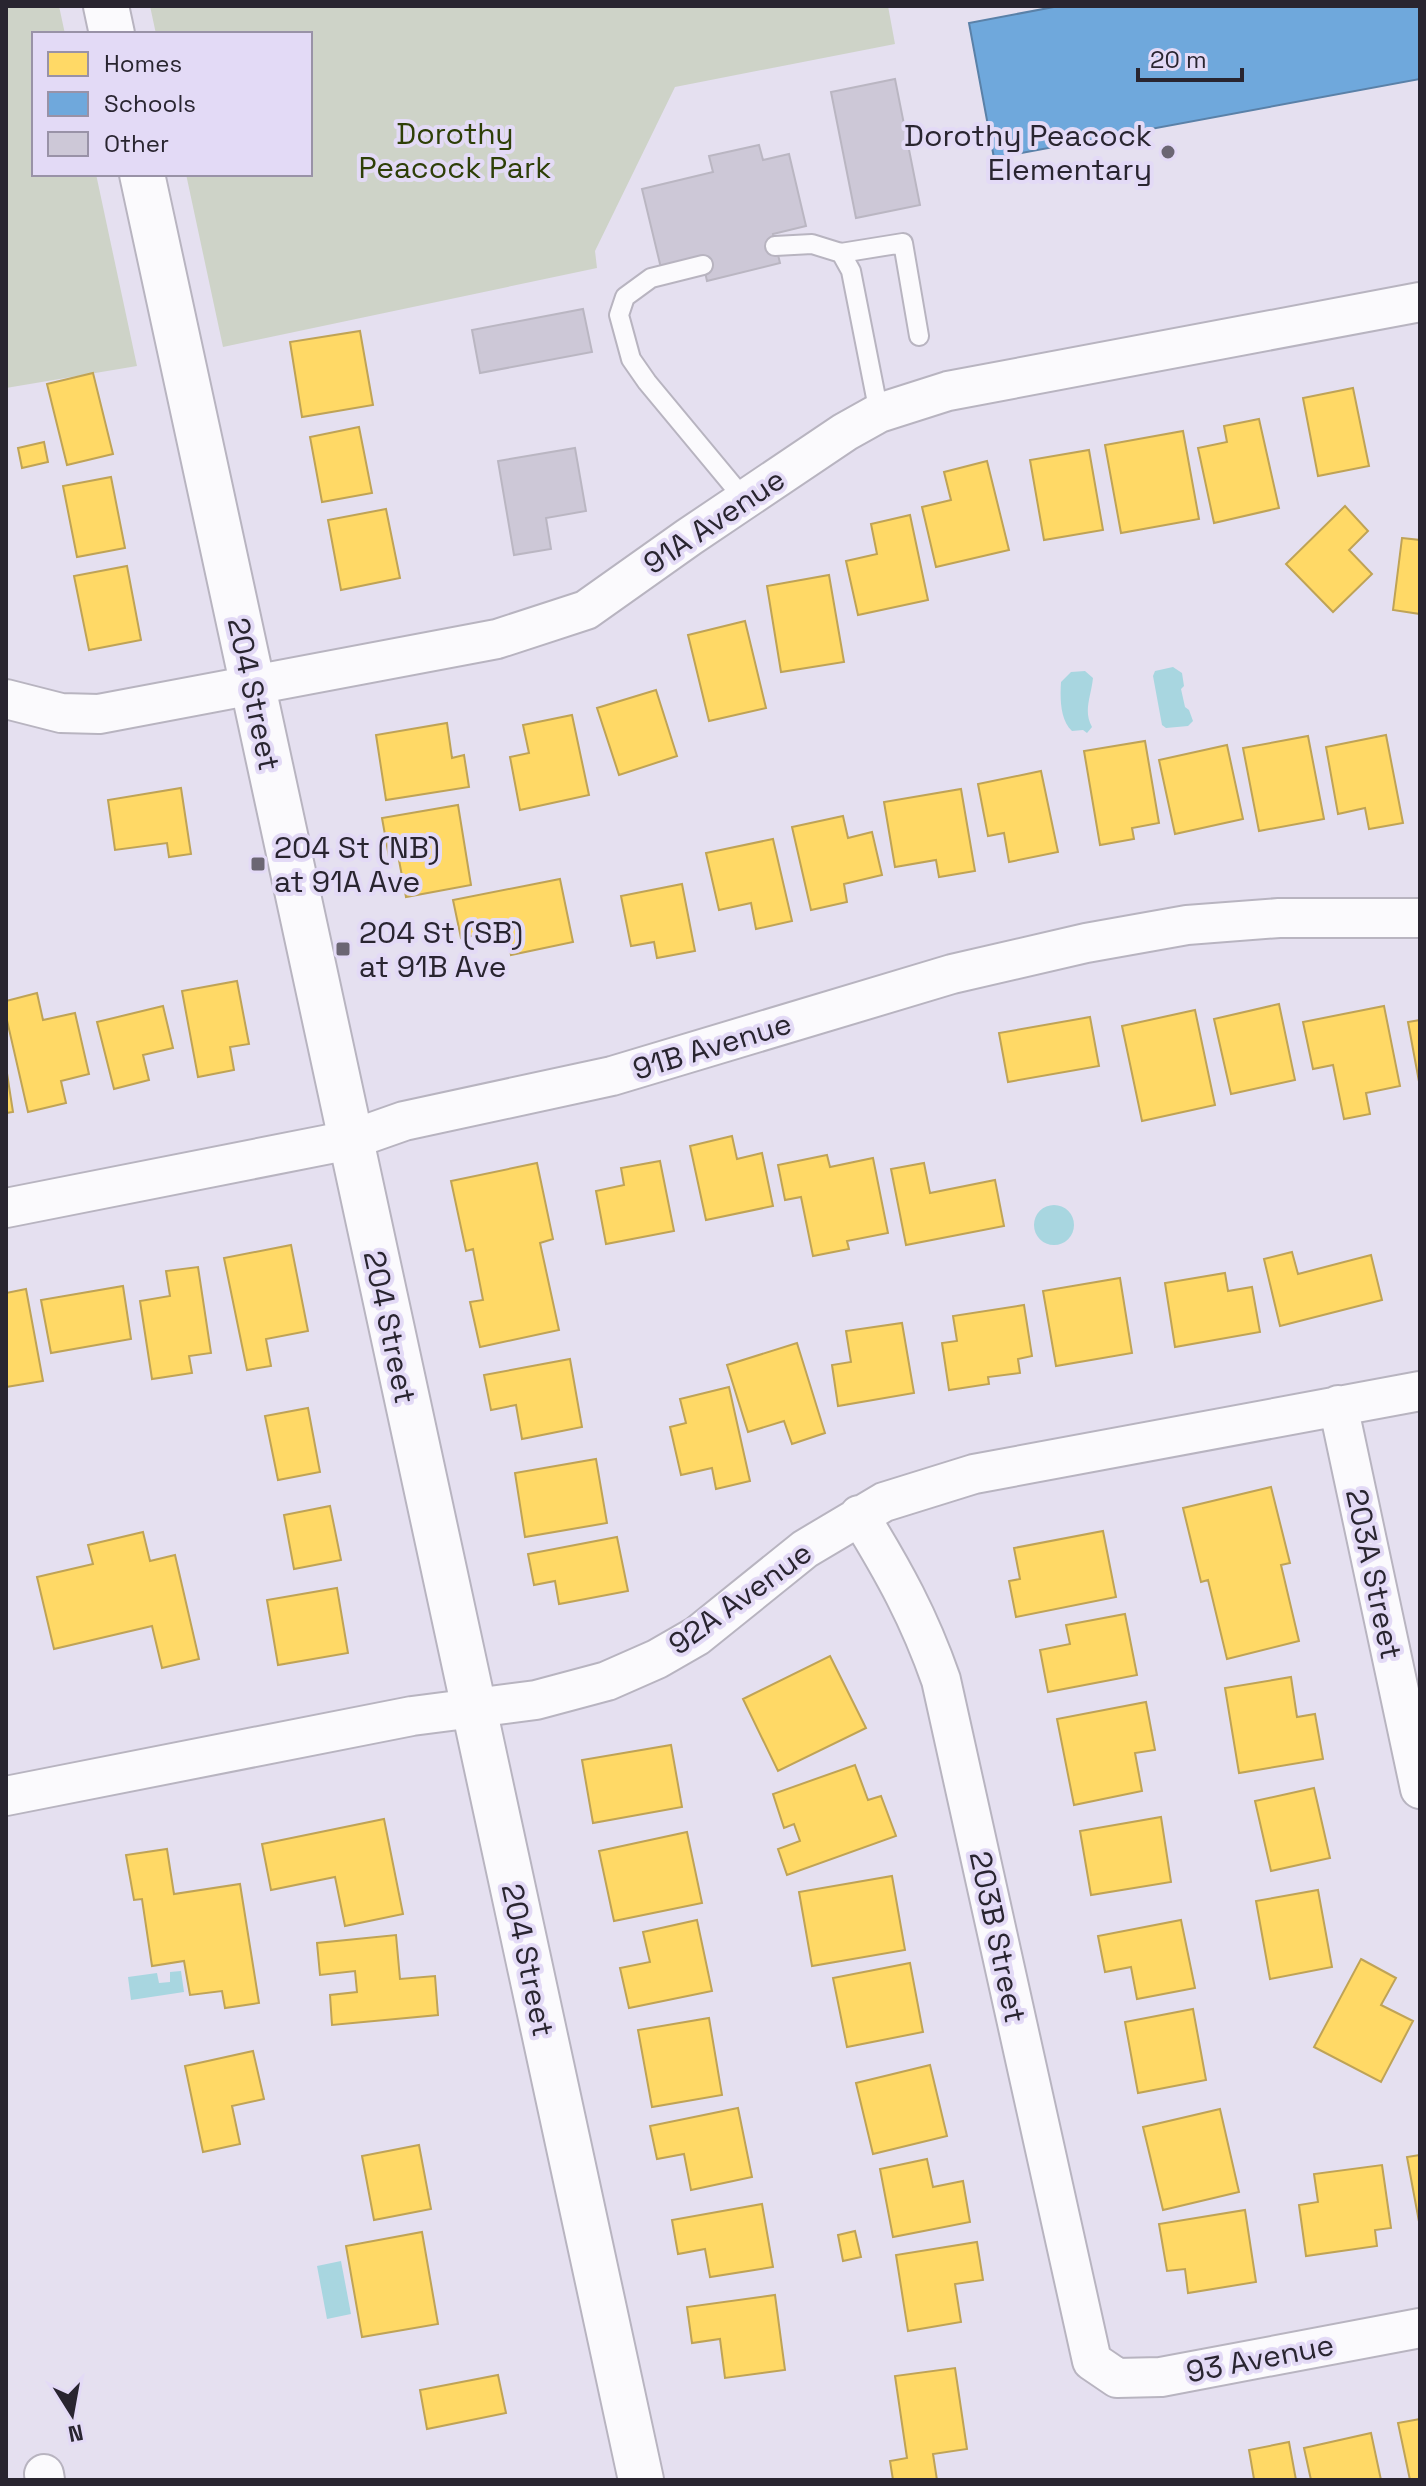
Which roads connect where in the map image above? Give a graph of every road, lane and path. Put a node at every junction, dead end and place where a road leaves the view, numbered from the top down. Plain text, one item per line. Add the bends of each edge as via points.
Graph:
1 (106, 6) edge
2 (112, 32) edge
3 (142, 176) edge
4 (775, 246) dead end
5 (841, 253) junction
6 (703, 265) dead end
7 (1420, 302) edge
8 (919, 336) dead end
9 (879, 413) junction
10 (745, 500) junction
11 (252, 686) junction
12 (6, 699) edge
13 (1420, 918) edge
14 (350, 1140) junction
15 (6, 1208) edge
16 (1420, 1391) edge
17 (1338, 1405) junction
18 (859, 1515) junction
19 (473, 1708) junction
20 (1420, 1789) edge
21 (6, 1796) edge
22 (1420, 2328) edge
23 (1102, 2369) joint
24 (641, 2480) edge

1 - 2 street
3 - 11 street, 204 Street
4 - 5 lane via 812,244
5 - 8 lane via 903,243
5 - 9 lane via 851,271
6 - 10 lane via 651,278 625,297 619,315 631,359
7 - 9 street, 91A Avenue via 948,391
9 - 10 street, 91A Avenue
10 - 11 street, 91A Avenue via 586,610 497,639
11 - 12 street, 91A Avenue via 99,714 61,713
11 - 14 street, 204 Street
13 - 14 street, 91B Avenue via 1279,918 1187,925 1086,943 952,974 612,1076 404,1121
14 - 15 street, 91B Avenue
14 - 19 street, 204 Street
16 - 17 street, 92A Avenue
17 - 18 street, 92A Avenue via 974,1474
17 - 20 street, 203A Street
18 - 19 street, 92A Avenue via 805,1549 697,1636 657,1659 607,1681 536,1700
18 - 23 street, 203B Street via 924,1629 941,1680 1085,2337 1092,2361
19 - 21 street, 92A Avenue
19 - 24 street, 204 Street
22 - 23 street, 93 Avenue via 1161,2377 1117,2378

